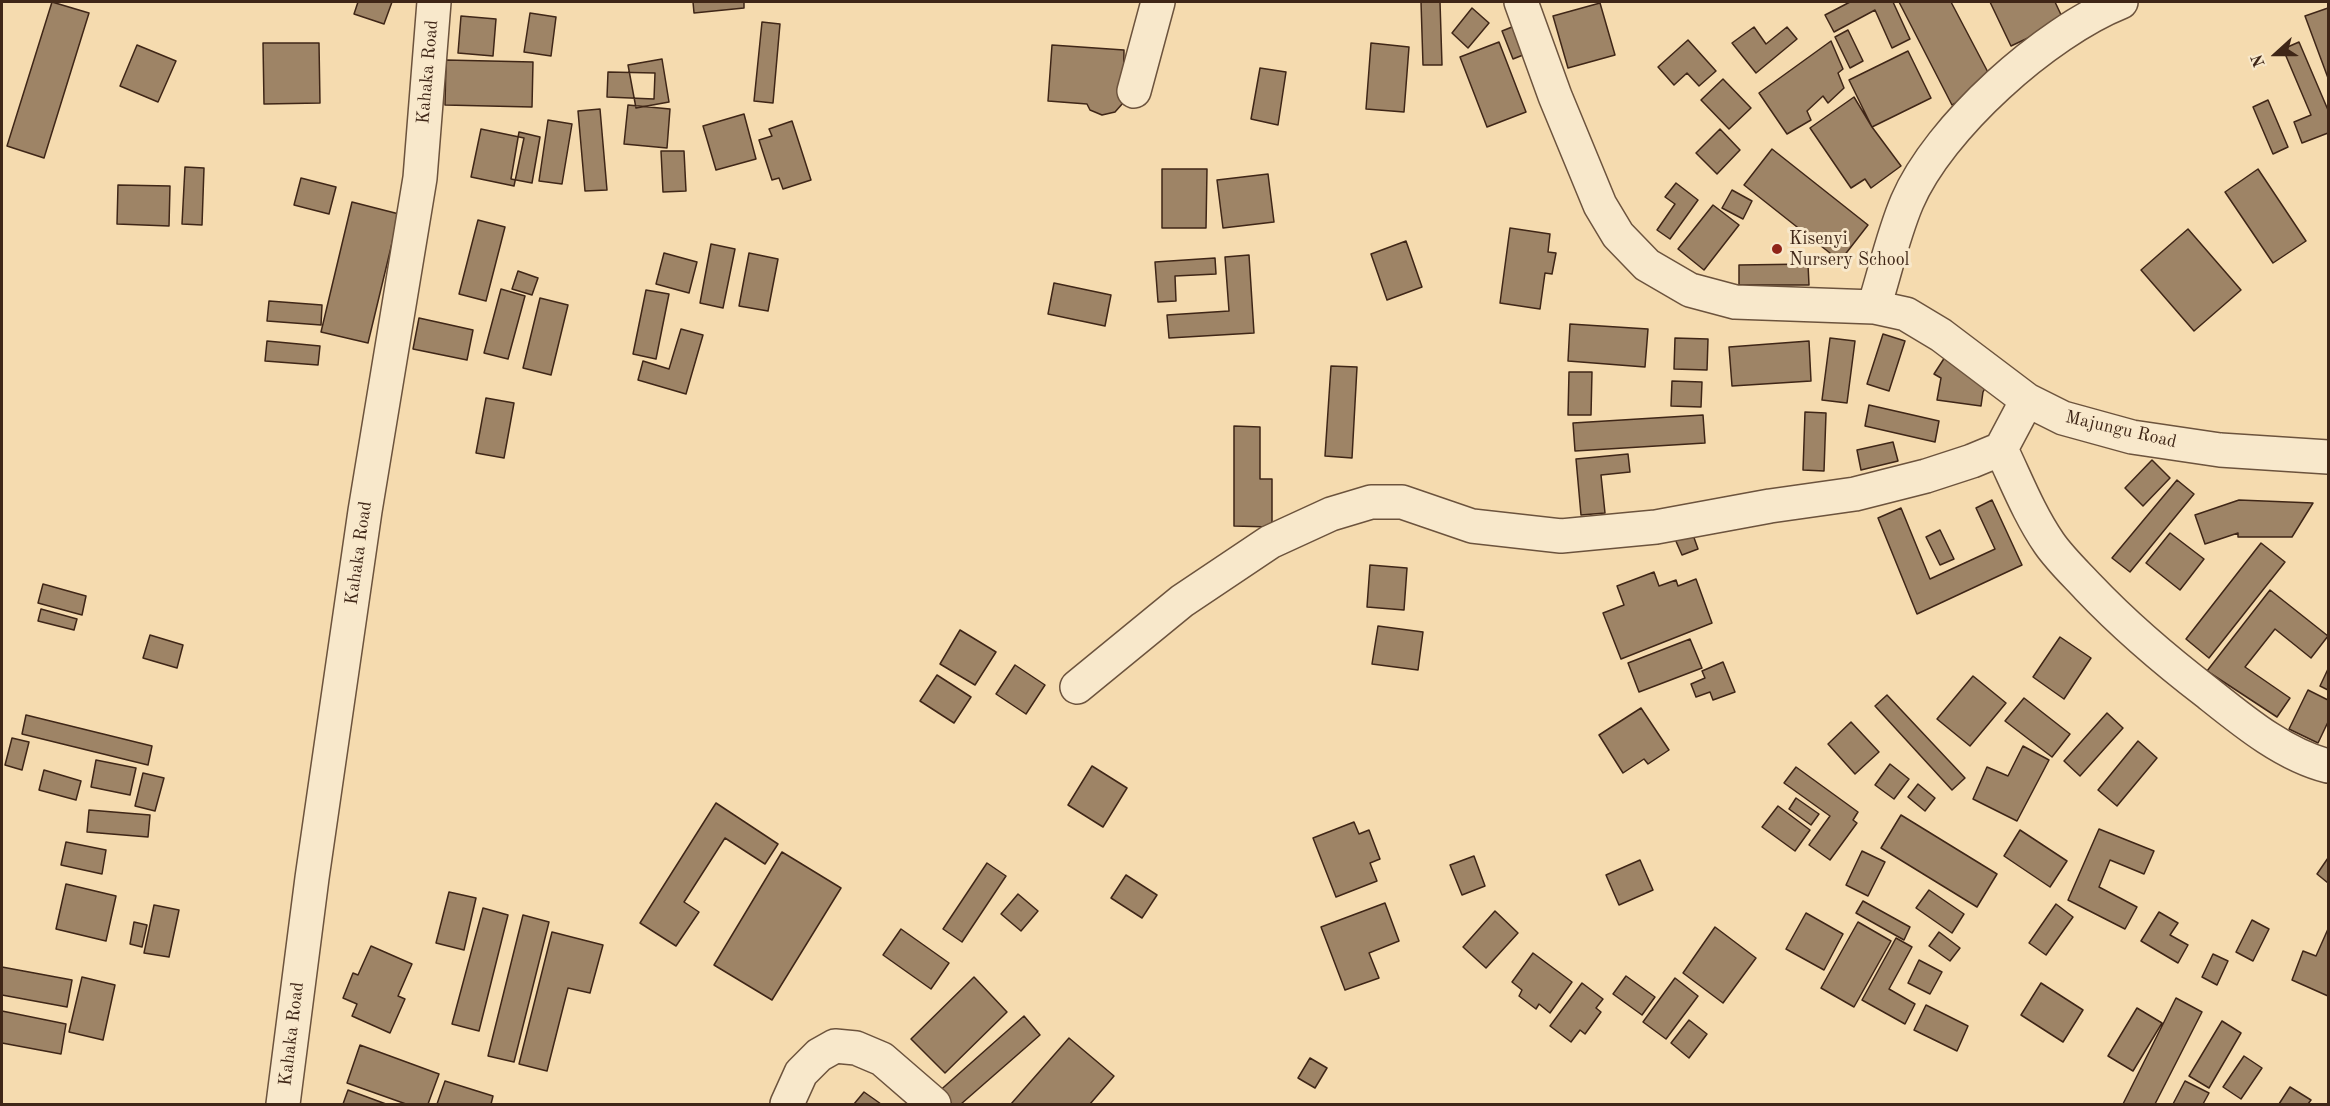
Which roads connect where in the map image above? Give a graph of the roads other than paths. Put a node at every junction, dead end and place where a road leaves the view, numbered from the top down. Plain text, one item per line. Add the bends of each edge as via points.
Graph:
1 (434, 2) edge
2 (1158, 2) edge
3 (1521, 2) edge
4 (2121, 2) edge
5 (1134, 91) dead end
6 (1874, 307) junction
7 (2027, 400) junction
8 (2001, 449) junction
9 (2328, 457) edge
10 (1077, 687) dead end
11 (2328, 766) edge
12 (283, 1104) edge
13 (787, 1104) edge
14 (933, 1104) edge

1 - 12 street, Kahaka Road via 420,178 365,511
2 - 5 street
3 - 6 street, Majungu Road via 1600,205 1618,235 1647,265 1690,290 1735,302
4 - 6 street via 2063,33 1994,87 1963,121 1928,165 1907,202
6 - 7 street, Majungu Road via 1906,314 1941,335
7 - 8 street
7 - 9 street, Majungu Road via 2063,418 2132,437 2220,450
8 - 10 street via 1926,476 1855,494 1656,527 1561,536 1472,526 1402,501 1371,502 1332,514 1270,543 1182,601
8 - 11 street via 2049,543 2121,621 2241,719 2314,763
13 - 14 street via 801,1073 835,1046 856,1048 882,1059

